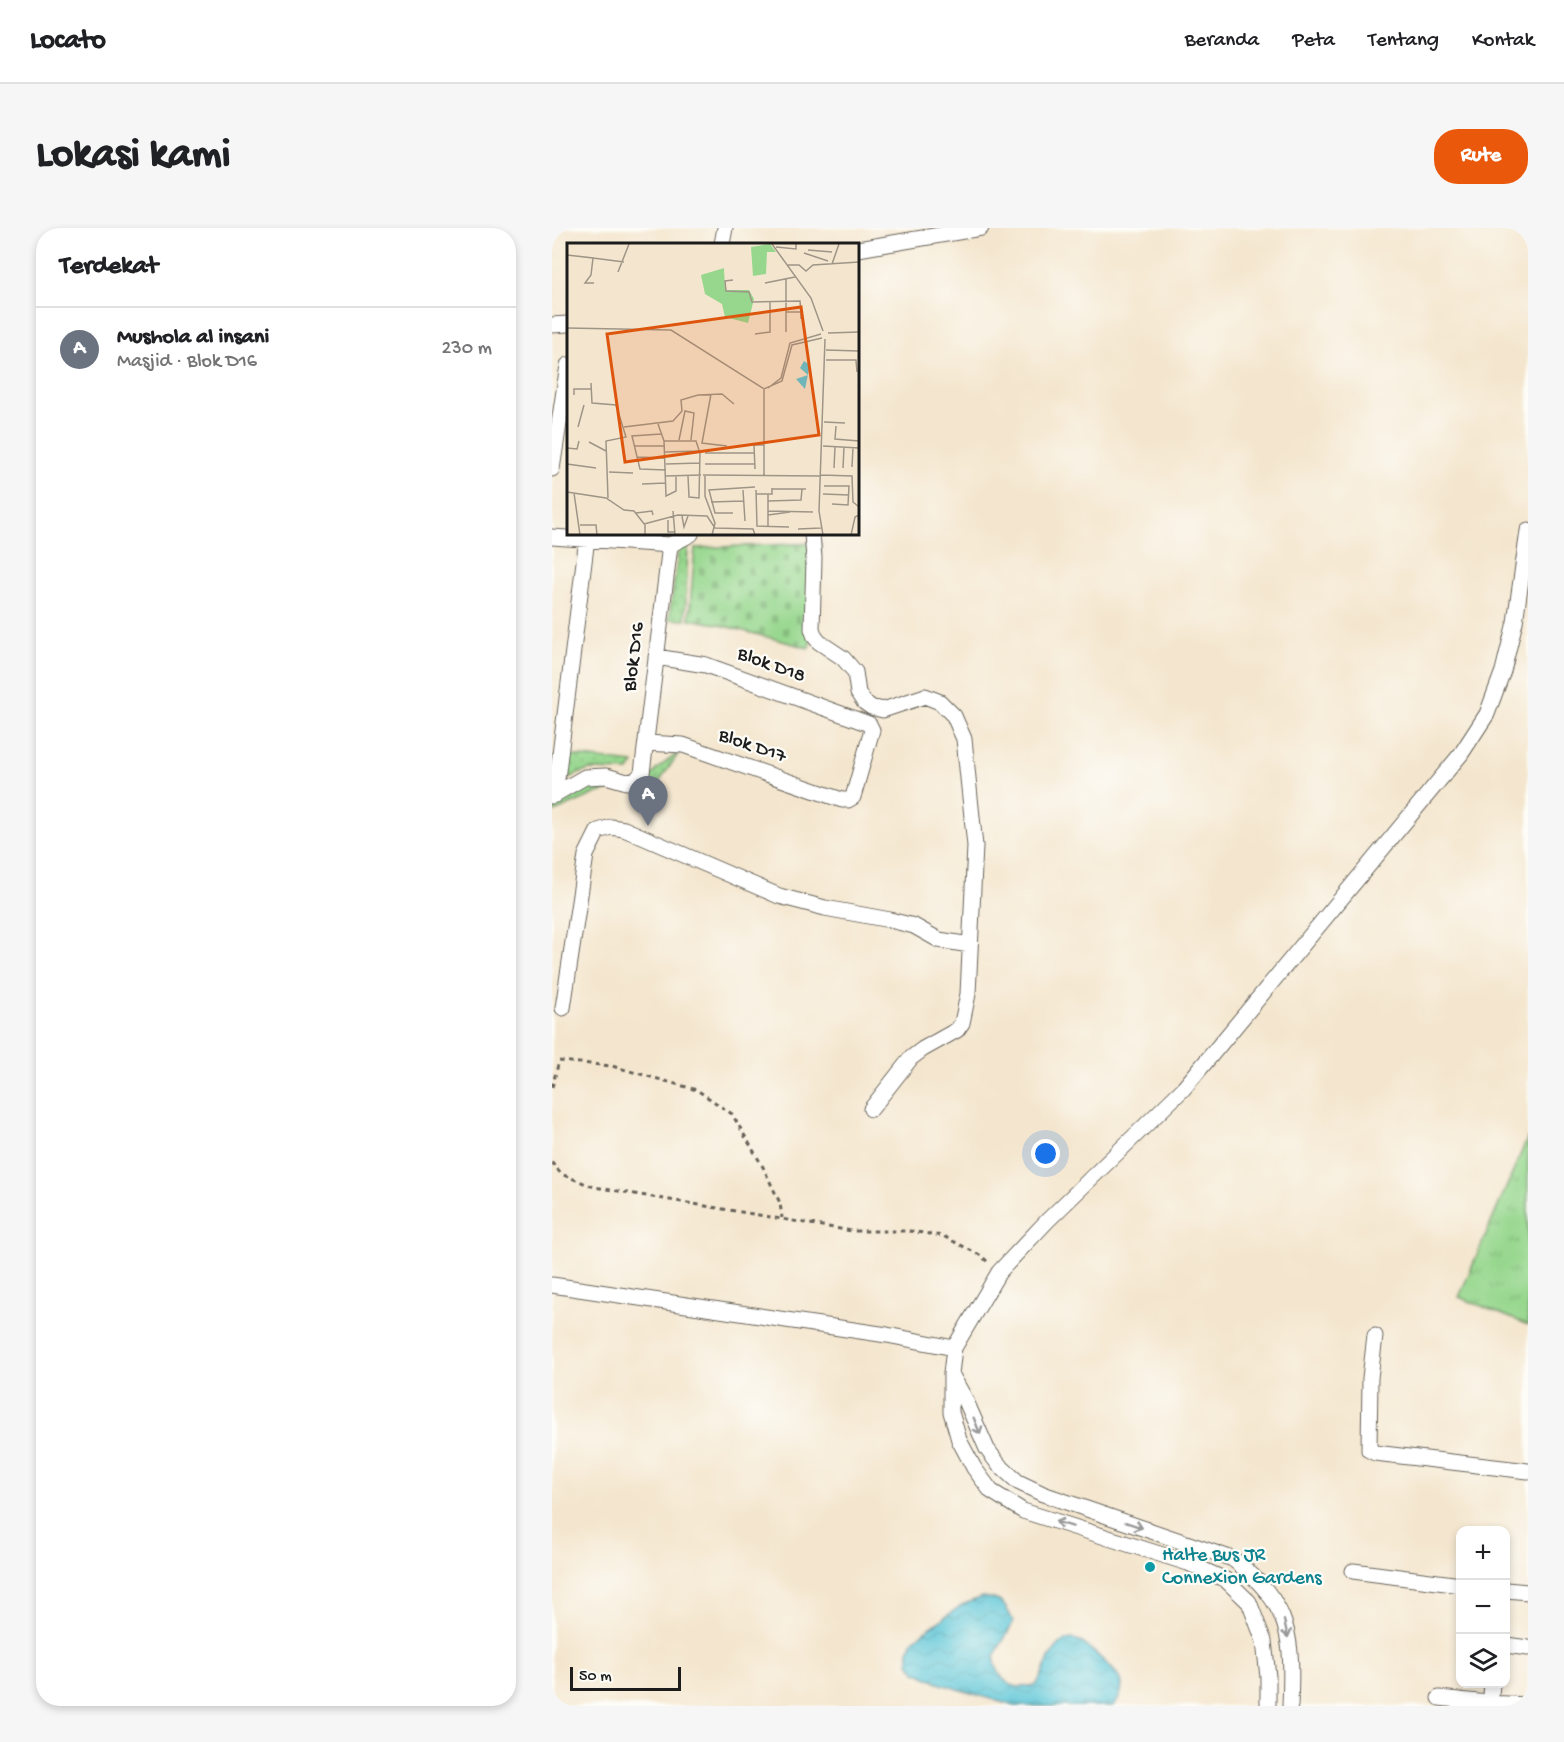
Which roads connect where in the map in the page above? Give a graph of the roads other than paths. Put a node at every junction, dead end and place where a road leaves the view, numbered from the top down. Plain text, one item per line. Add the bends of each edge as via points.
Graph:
1 (725, 228) edge
2 (981, 228) edge
3 (722, 243) edge
4 (860, 249) edge
5 (567, 324) edge
6 (552, 325) edge
7 (567, 371) edge
8 (552, 469) edge
9 (1528, 531) edge
10 (687, 536) edge
11 (812, 536) edge
12 (552, 537) edge
13 (587, 538) junction
14 (632, 538) edge
15 (670, 545) junction
16 (657, 657) junction
17 (646, 743) junction
18 (554, 796) edge
19 (842, 800) joint
20 (970, 945) junction
21 (563, 1008) dead end
22 (871, 1109) dead end
23 (552, 1285) edge
24 (1375, 1336) dead end
25 (954, 1348) junction
26 (951, 1374) junction
27 (1528, 1471) edge
28 (1353, 1571) dead end
29 (1456, 1584) edge
30 (1510, 1590) edge
31 (1528, 1592) edge
32 (1510, 1646) edge
33 (1528, 1648) edge
34 (1492, 1688) edge
35 (1439, 1698) dead end
36 (1488, 1703) junction
37 (1528, 1705) edge
38 (1268, 1706) edge
39 (1290, 1706) edge

1 - 3 street
2 - 4 street
5 - 6 street
7 - 8 street
9 - 25 street via 1515,622 1503,671 1487,714 1461,754 1184,1088 999,1272
10 - 15 street
11 - 20 street via 815,637 849,664 855,672 858,693 871,707 883,710 925,696 940,702 954,716 964,739 975,846
12 - 13 street
13 - 14 street
13 - 18 street
14 - 15 street
15 - 16 street, Blok D16
16 - 17 street, Blok D16
16 - 19 street, Blok D18 via 706,665 869,724 872,730 853,797
17 - 18 street, Blok D16 via 642,773 636,780 585,777
17 - 19 street, Blok D17 via 683,746
20 - 21 street via 939,940 914,926 779,896 639,834 611,827 598,831 586,855
20 - 22 street via 968,994 962,1023 911,1058
23 - 25 street
24 - 27 street via 1369,1450
25 - 26 street
38 -> 26 street via 1264,1641 1249,1602 1226,1580 1188,1563 1023,1512 991,1491 959,1440 951,1412
26 -> 39 street via 987,1449 1018,1482 1233,1558 1252,1574 1287,1626 1292,1666
28 - 29 street
30 - 31 street
32 - 33 street
34 - 36 street
35 - 36 street
36 - 37 street

